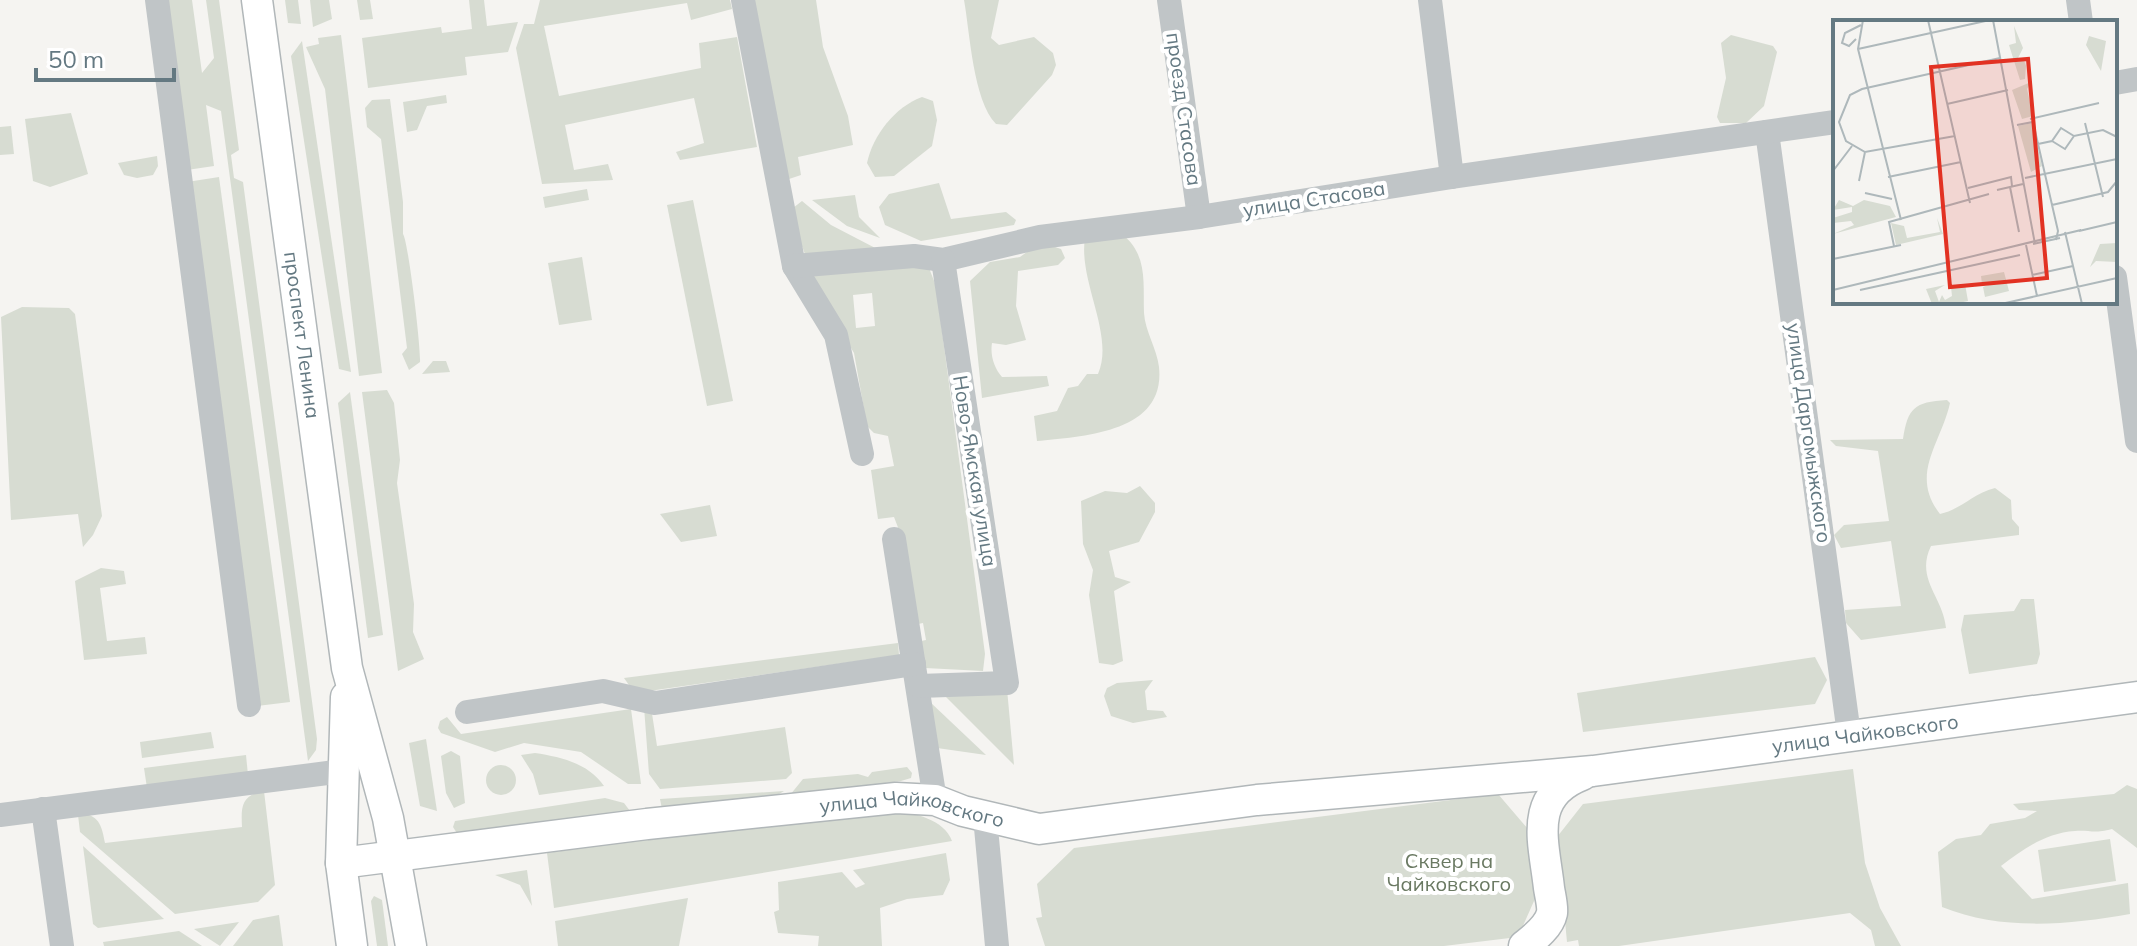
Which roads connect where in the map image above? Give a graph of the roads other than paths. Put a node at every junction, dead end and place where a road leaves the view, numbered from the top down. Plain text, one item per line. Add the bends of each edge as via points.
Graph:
1 (157, 0) edge
2 (257, 0) edge
3 (743, 0) edge
4 (1169, 0) edge
5 (1430, 0) edge
6 (2078, 0) edge
7 (2081, 20) edge
8 (2137, 79) edge
9 (2117, 83) edge
10 (1833, 122) edge
11 (1767, 132) junction
12 (1452, 177) junction
13 (1199, 217) junction
14 (943, 260) junction
15 (794, 266) junction
16 (2117, 292) edge
17 (2137, 441) edge
18 (862, 454) dead end
19 (894, 539) dead end
20 (347, 668) junction
21 (916, 675) junction
22 (2137, 697) edge
23 (249, 705) dead end
24 (467, 712) dead end
25 (1849, 734) junction
26 (343, 771) junction
27 (1593, 771) junction
28 (1482, 783) junction
29 (935, 800) junction
30 (43, 809) junction
31 (0, 815) edge
32 (985, 817) junction
33 (1542, 823) junction
34 (397, 857) junction
35 (341, 863) junction
36 (1552, 914) junction
37 (62, 946) edge
38 (352, 946) edge
39 (411, 946) edge
40 (997, 946) edge
41 (1524, 946) edge
42 (1555, 946) edge

1 - 23 street
2 - 20 main road, проспект Ленина
3 - 15 street
4 - 13 street, проезд Стасова
5 - 12 street
6 - 7 street
8 - 9 street
10 - 11 street, улица Стасова
11 - 12 street, улица Стасова
11 - 25 street, улица Даргомыжского
12 - 13 street, улица Стасова
13 - 14 street, улица Стасова via 1040,237
14 - 15 street, улица Стасова via 914,256
14 - 21 street, Ново-Ямская улица via 1007,683
15 - 18 street via 836,335
16 - 17 street
19 - 21 street
20 - 26 main road, проспект Ленина
20 - 34 main road, проспект Ленина
21 - 24 street via 655,703 603,691
21 - 29 street
22 - 25 main road, улица Чайковского
25 - 27 main road, улица Чайковского
26 - 30 street
26 - 35 main road, проспект Ленина
27 - 28 main road, улица Чайковского
27 - 33 main road, улица Чайковского via 1556,789
28 - 32 main road, улица Чайковского via 1257,800 1039,829
28 - 33 main road, улица Чайковского via 1523,795
29 - 32 main road, улица Чайковского
29 - 34 main road, улица Чайковского via 896,798 647,824
30 - 31 street
30 - 37 street
32 - 40 street
33 - 36 main road
34 - 35 main road, улица Чайковского
34 - 39 main road, проспект Ленина
35 - 38 main road, проспект Ленина
36 - 41 main road
36 - 42 street

